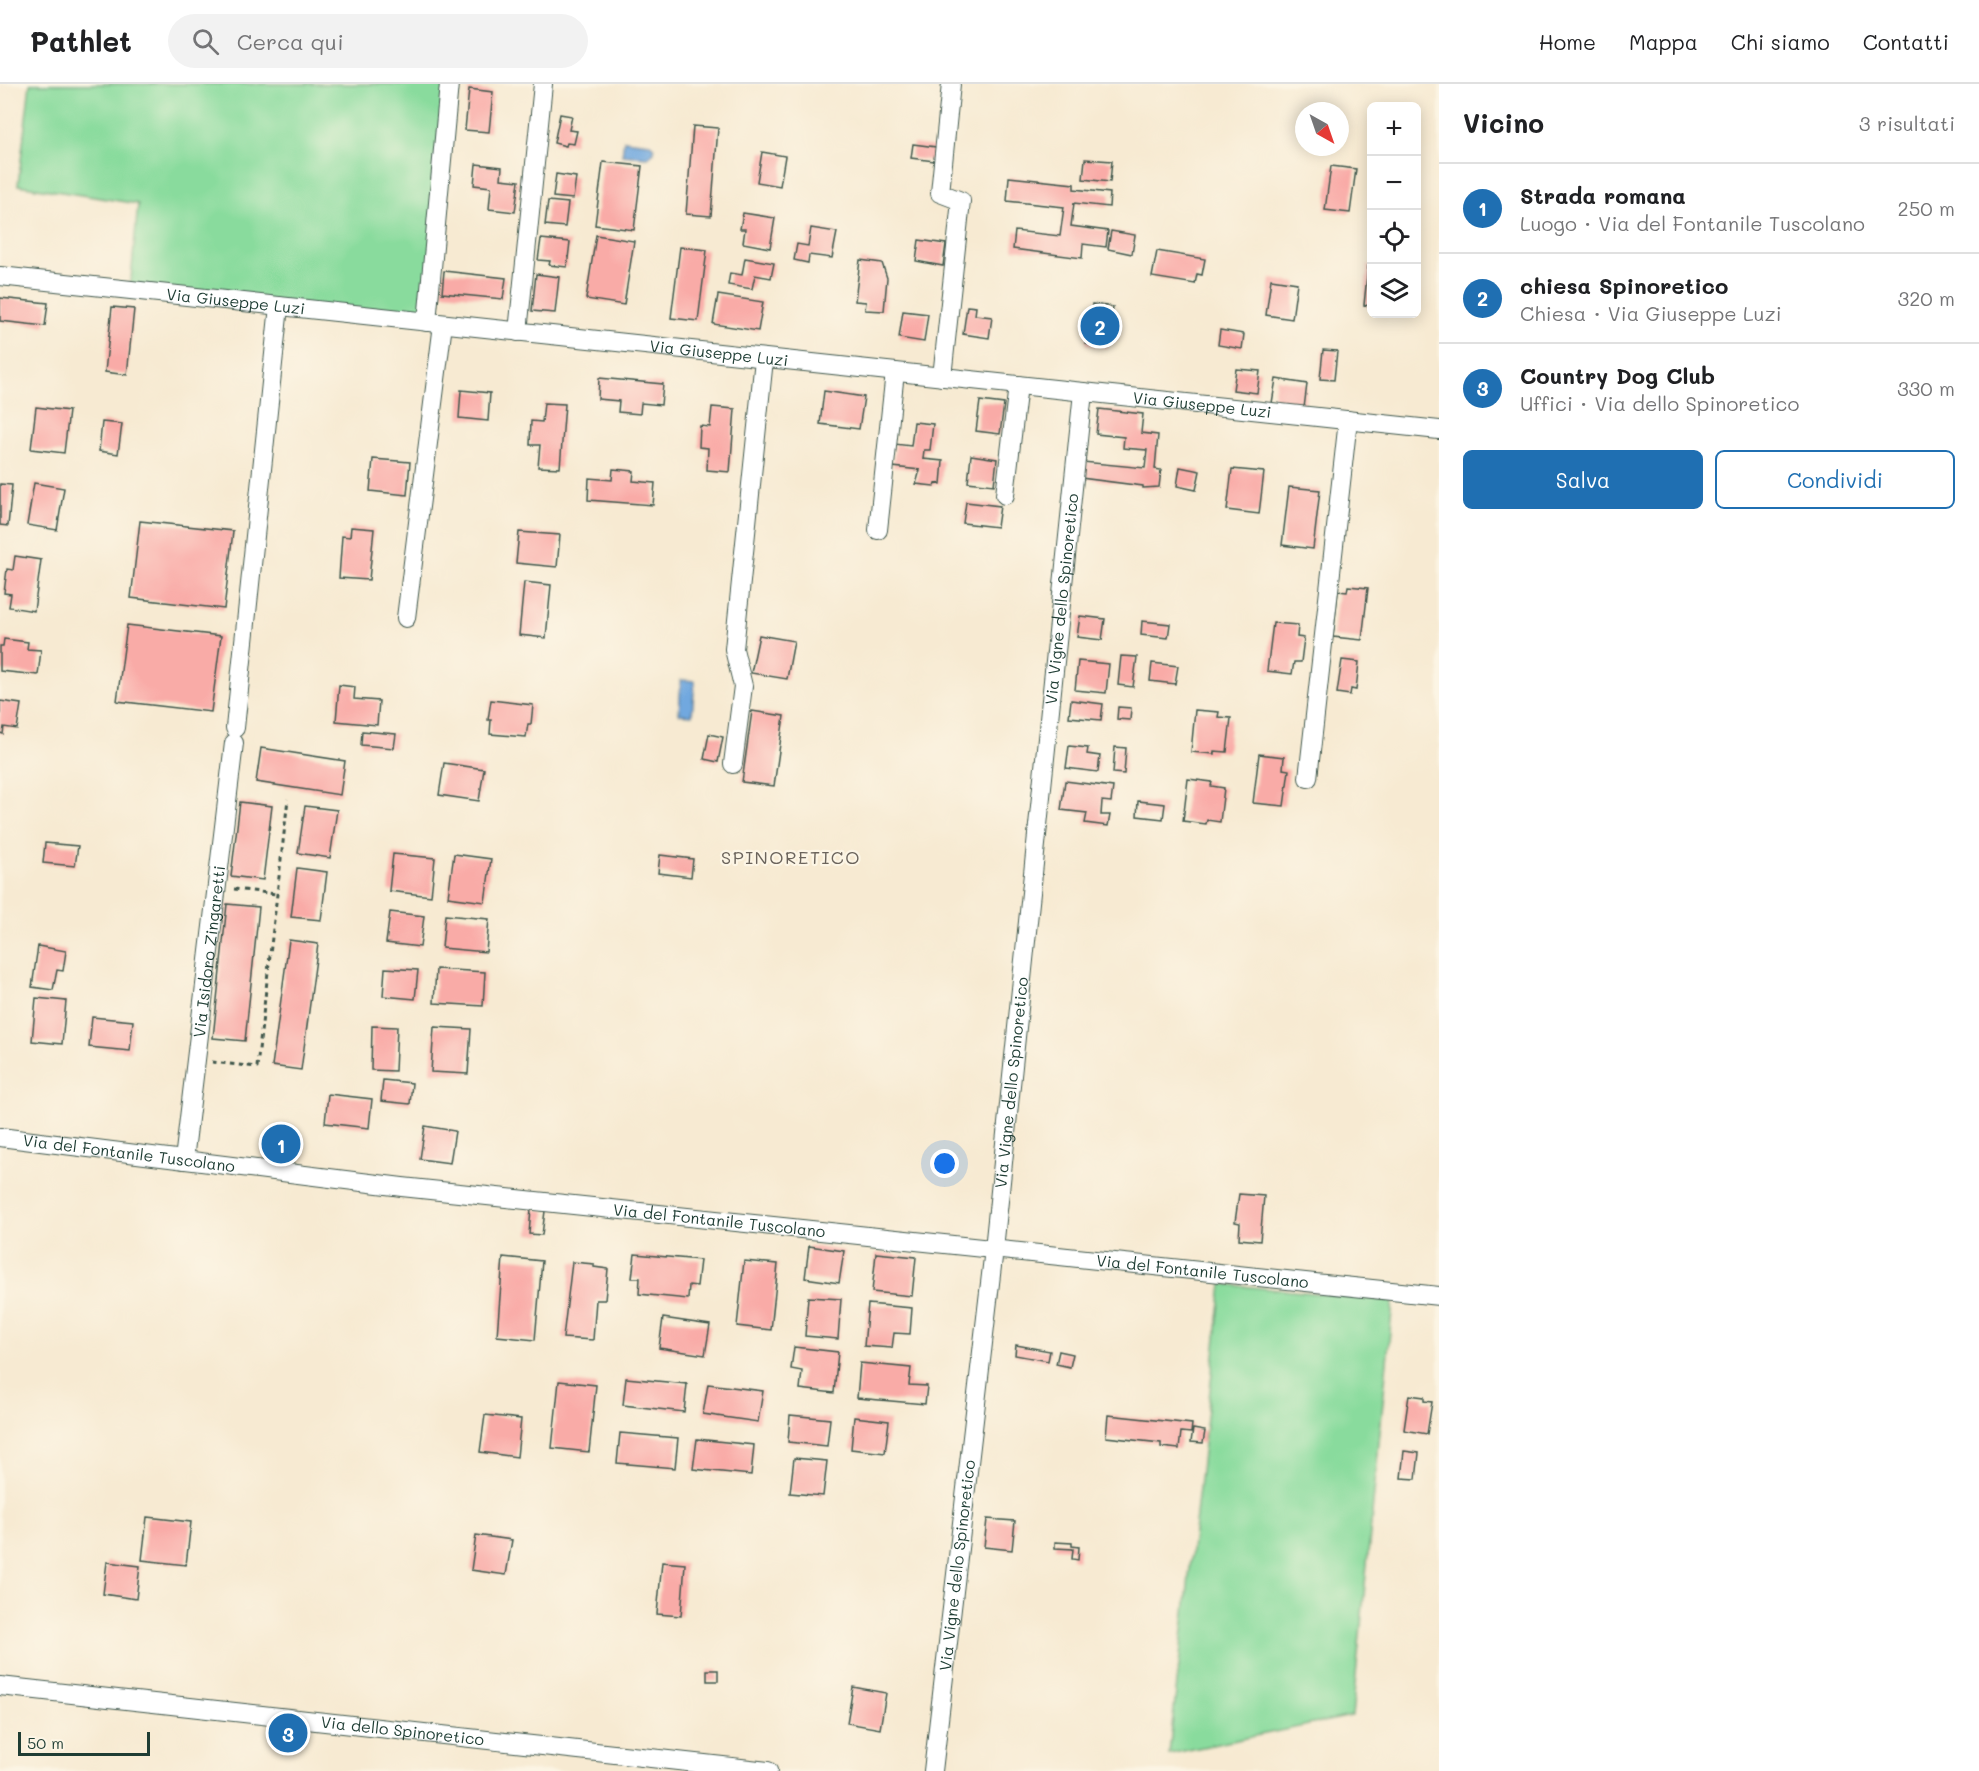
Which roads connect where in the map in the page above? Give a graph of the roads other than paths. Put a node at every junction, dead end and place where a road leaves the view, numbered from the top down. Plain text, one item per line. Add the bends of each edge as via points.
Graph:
1 (449, 84) edge
2 (543, 84) edge
3 (951, 84) edge
4 (0, 276) edge
5 (279, 306) junction
6 (435, 323) junction
7 (518, 332) junction
8 (765, 359) junction
9 (895, 372) junction
10 (942, 377) junction
11 (1018, 385) junction
12 (1083, 392) junction
13 (1348, 420) junction
14 (1439, 430) edge
15 (1005, 495) dead end
16 (878, 530) dead end
17 (406, 618) dead end
18 (733, 764) dead end
19 (1308, 777) dead end
20 (0, 1137) edge
21 (184, 1160) junction
22 (994, 1249) junction
23 (1439, 1296) edge
24 (0, 1686) edge
25 (768, 1771) edge
26 (933, 1771) edge

1 - 6 street
2 - 7 street
3 - 10 street via 940,193 961,201
4 - 5 street, Via Giuseppe Luzi
5 - 6 street, Via Giuseppe Luzi
5 - 21 street, Via Isidoro Zingaretti
6 - 7 street, Via Giuseppe Luzi
6 - 17 street
7 - 8 street, Via Giuseppe Luzi
8 - 9 street, Via Giuseppe Luzi
8 - 18 street via 734,649 743,686
9 - 10 street, Via Giuseppe Luzi
9 - 16 street
10 - 11 street, Via Giuseppe Luzi
11 - 12 street, Via Giuseppe Luzi
11 - 15 street
12 - 13 street, Via Giuseppe Luzi
12 - 22 street, Via Vigne dello Spinoretico
13 - 14 street, Via Giuseppe Luzi
13 - 19 street
20 - 21 street, Via del Fontanile Tuscolano
21 - 22 street, Via del Fontanile Tuscolano via 412,1189
22 - 23 street, Via del Fontanile Tuscolano
22 - 26 street, Via Vigne dello Spinoretico
24 - 25 street, Via dello Spinoretico

